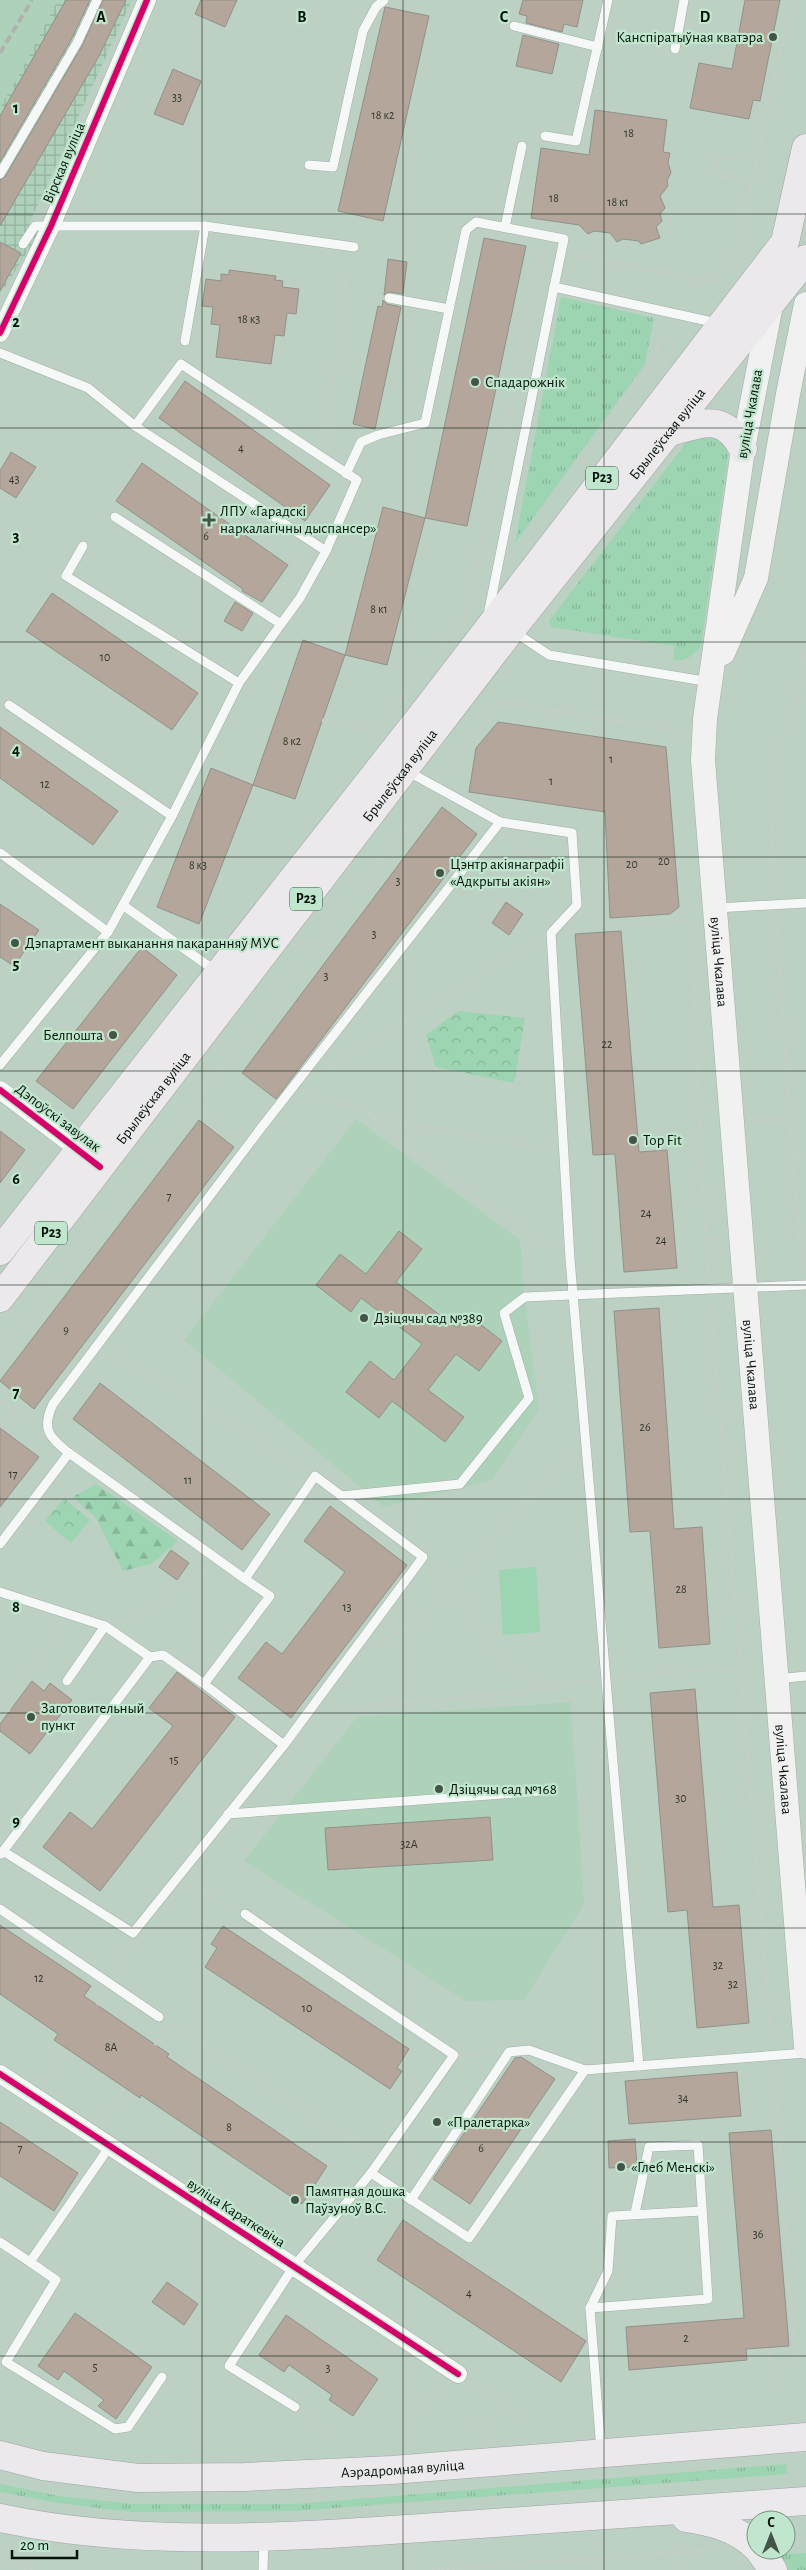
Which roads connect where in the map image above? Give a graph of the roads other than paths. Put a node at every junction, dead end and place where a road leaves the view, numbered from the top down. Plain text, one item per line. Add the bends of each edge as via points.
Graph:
1 (97, 0) edge
2 (147, 0) edge
3 (384, 0) edge
4 (608, 0) edge
5 (684, 0) edge
6 (514, 26) dead end
7 (598, 47) junction
8 (675, 49) dead end
9 (545, 136) dead end
10 (522, 146) dead end
11 (806, 148) edge
12 (309, 165) dead end
13 (0, 174) edge
14 (43, 226) junction
15 (204, 226) junction
16 (505, 227) junction
17 (785, 242) junction
18 (23, 244) dead end
19 (354, 247) dead end
20 (806, 259) edge
21 (554, 287) junction
22 (389, 298) dead end
23 (772, 301) junction
24 (806, 306) edge
25 (5, 309) edge
26 (449, 309) junction
27 (720, 324) junction
28 (0, 333) edge
29 (186, 341) dead end
30 (0, 353) edge
31 (135, 426) junction
32 (670, 432) junction
33 (743, 449) junction
34 (346, 474) junction
35 (115, 517) dead end
36 (83, 546) dead end
37 (326, 551) junction
38 (281, 624) junction
39 (511, 630) junction
40 (484, 632) junction
41 (711, 682) junction
42 (239, 683) junction
43 (9, 705) dead end
44 (404, 770) junction
45 (172, 816) junction
46 (500, 822) junction
47 (0, 853) edge
48 (806, 903) edge
49 (124, 906) junction
50 (715, 908) junction
51 (108, 932) junction
52 (219, 973) junction
53 (0, 1065) edge
54 (0, 1090) edge
55 (79, 1150) junction
56 (100, 1167) junction
57 (0, 1251) edge
58 (805, 1285) edge
59 (746, 1287) junction
60 (573, 1295) junction
61 (0, 1298) edge
62 (69, 1453) junction
63 (341, 1496) junction
64 (0, 1544) edge
65 (245, 1579) junction
66 (0, 1592) edge
67 (105, 1626) junction
68 (150, 1658) junction
69 (806, 1676) edge
70 (777, 1679) junction
71 (67, 1681) dead end
72 (204, 1684) junction
73 (284, 1745) junction
74 (543, 1792) dead end
75 (228, 1814) junction
76 (1, 1853) edge
77 (0, 1909) edge
78 (245, 1914) road end
79 (159, 2016) road end
80 (806, 2047) edge
81 (806, 2053) edge
82 (639, 2066) junction
83 (585, 2070) junction
84 (0, 2074) edge
85 (110, 2146) junction
86 (371, 2173) junction
87 (411, 2200) junction
88 (702, 2211) junction
89 (635, 2213) junction
90 (0, 2242) edge
91 (30, 2262) junction
92 (294, 2266) junction
93 (590, 2308) junction
94 (455, 2372) road end
95 (162, 2377) dead end
96 (295, 2407) road end
97 (806, 2437) edge
98 (601, 2454) junction
99 (0, 2455) edge
100 (806, 2501) edge
101 (645, 2512) junction
102 (0, 2518) edge
103 (264, 2536) junction
104 (746, 2537) edge
105 (263, 2570) edge

1 - 13 lane via 78,42
2 - 14 street, Вірская вуліца
3 - 12 lane via 362,31 333,167
4 - 7 lane
5 - 8 lane
6 - 7 lane
7 - 9 lane via 576,141
10 - 16 lane
11 - 17 main road, вуліца Чкалава / Р23
14 - 15 lane
14 - 18 lane
14 - 25 street, Вірская вуліца
15 - 19 lane
15 - 29 lane
16 - 21 lane via 564,239
16 - 26 lane via 476,222 466,230
17 - 23 main road, вуліца Чкалава
17 - 27 main road, Брылеўская вуліца / Р23
20 - 23 main road, Брылеўская вуліца / Р23
21 - 27 lane
21 - 40 lane
22 - 26 lane
23 - 24 main road
23 - 32 main road, Брылеўская вуліца / Р23
23 - 33 main road, вуліца Чкалава
24 - 41 main road, вуліца Чкалава via 756,578
25 - 28 street, Вірская вуліца
26 - 34 lane via 425,423 361,442
27 - 40 main road, Брылеўская вуліца / Р23
30 - 31 lane via 88,388
31 - 34 lane via 182,364
31 - 37 lane
32 - 33 main road via 714,422 726,426 738,438
32 - 39 main road, Брылеўская вуліца / Р23
33 - 41 main road, вуліца Чкалава
34 - 37 lane via 357,480
35 - 38 lane
36 - 42 lane via 66,576
37 - 38 lane via 300,598
38 - 42 lane
39 - 41 lane via 549,655
39 - 44 main road, Брылеўская вуліца / Р23
40 - 52 main road, Брылеўская вуліца / Р23
41 - 50 main road, вуліца Чкалава via 705,719 704,760
42 - 45 lane
43 - 45 lane
44 - 46 lane
44 - 56 main road, Брылеўская вуліца / Р23
45 - 49 lane
46 - 60 lane via 572,833 577,905 551,933
46 - 62 lane via 291,1089 53,1404 46,1418 52,1440
47 - 51 lane
48 - 50 lane
49 - 51 lane
49 - 52 lane
50 - 59 main road, вуліца Чкалава
51 - 53 lane
52 - 55 main road, Брылеўская вуліца / Р23
54 - 55 street, Дэпоўскі завулак
55 - 56 street, Дэпоўскі завулак
55 - 57 main road, Брылеўская вуліца / Р23
56 - 61 main road, Брылеўская вуліца / Р23
58 - 59 lane
59 - 60 lane
59 - 70 main road, вуліца Чкалава
60 - 63 lane via 524,1297 504,1313 529,1398 460,1484
60 - 82 lane
62 - 64 lane
62 - 65 lane
63 - 65 lane via 315,1476
63 - 73 lane via 423,1558
65 - 72 lane via 270,1596
66 - 67 lane
67 - 68 lane
67 - 71 lane
68 - 72 lane via 164,1655
68 - 76 lane
69 - 70 lane
70 - 80 main road, вуліца Чкалава
72 - 73 lane
73 - 75 lane
74 - 75 lane
75 - 76 lane via 132,1933
77 - 79 lane
78 - 86 lane via 454,2055
81 - 82 lane
82 - 83 lane
83 - 87 lane via 529,2050 509,2052
83 - 87 lane via 469,2238
84 - 85 street, вуліца Караткевіча
85 - 91 lane
85 - 92 street, вуліца Караткевіча
86 - 87 lane
86 - 92 lane
88 - 89 lane
88 - 89 lane via 698,2145 649,2147
88 - 93 lane via 708,2299
89 - 93 lane via 612,2216 608,2271
90 - 91 lane
91 - 95 lane via 56,2280 6,2362 115,2429 128,2427
92 - 94 street, вуліца Караткевіча
92 - 96 lane via 229,2366
93 - 98 lane
97 - 98 main road, Аэрадромная вуліца
98 - 99 main road, Аэрадромная вуліца via 392,2470 138,2478 42,2466
100 - 101 main road
101 - 103 main road via 329,2535
101 - 104 main road via 724,2526
102 - 103 main road via 43,2527 142,2537
103 - 105 lane

